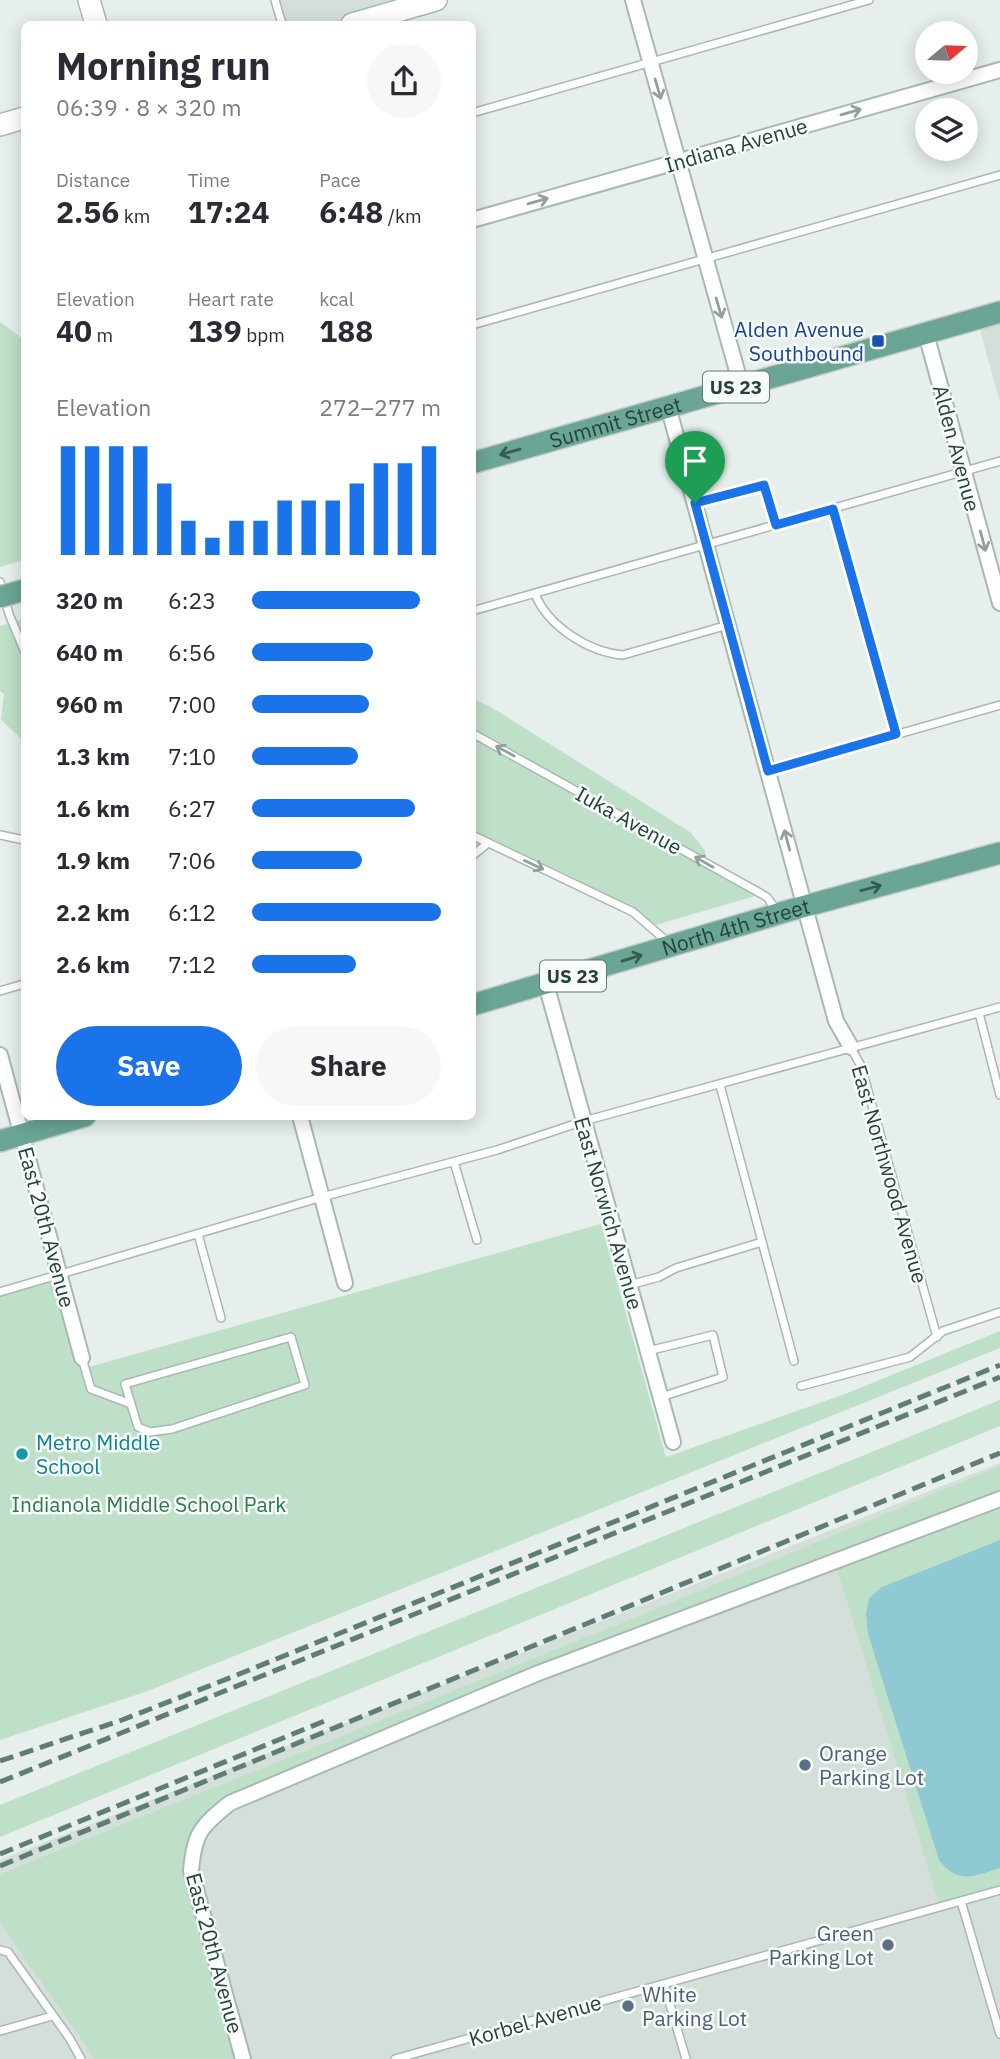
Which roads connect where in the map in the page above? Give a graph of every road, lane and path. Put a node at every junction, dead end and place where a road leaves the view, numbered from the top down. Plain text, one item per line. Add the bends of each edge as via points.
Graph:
1 (89, 0) edge
2 (275, 0) edge
3 (436, 0) edge
4 (633, 0) edge
5 (869, 0) edge
6 (95, 21) edge
7 (281, 21) edge
8 (362, 21) edge
9 (650, 62) junction
10 (1000, 70) edge
11 (476, 112) edge
12 (21, 119) edge
13 (0, 125) edge
14 (678, 161) junction
15 (1000, 175) edge
16 (476, 219) edge
17 (706, 259) junction
18 (1000, 312) edge
19 (476, 324) edge
20 (926, 334) junction
21 (741, 385) junction
22 (668, 407) junction
23 (1000, 461) edge
24 (476, 462) edge
25 (964, 472) junction
26 (695, 503) junction
27 (833, 509) junction
28 (776, 525) junction
29 (706, 545) junction
30 (0, 582) edge
31 (21, 591) edge
32 (535, 594) junction
33 (0, 597) edge
34 (1000, 603) edge
35 (476, 610) edge
36 (728, 625) junction
37 (21, 643) edge
38 (1000, 705) edge
39 (896, 734) junction
40 (476, 735) edge
41 (768, 771) junction
42 (0, 835) edge
43 (476, 837) edge
44 (21, 839) edge
45 (488, 843) junction
46 (476, 853) edge
47 (1000, 853) edge
48 (805, 906) junction
49 (778, 914) junction
50 (673, 946) junction
51 (545, 984) junction
52 (21, 985) edge
53 (0, 991) edge
54 (476, 1004) edge
55 (1000, 1007) edge
56 (979, 1013) junction
57 (851, 1047) junction
58 (0, 1055) edge
59 (720, 1085) junction
60 (1000, 1095) edge
61 (71, 1120) edge
62 (301, 1120) edge
63 (584, 1121) junction
64 (22, 1134) junction
65 (0, 1140) edge
66 (454, 1162) junction
67 (322, 1197) junction
68 (198, 1234) junction
69 (477, 1240) dead end
70 (762, 1242) junction
71 (59, 1276) junction
72 (345, 1283) dead end
73 (629, 1285) junction
74 (0, 1292) edge
75 (1000, 1312) edge
76 (221, 1318) dead end
77 (937, 1337) junction
78 (648, 1351) junction
79 (82, 1358) joint
80 (794, 1361) dead end
81 (801, 1386) dead end
82 (660, 1397) junction
83 (131, 1404) junction
84 (673, 1442) dead end
85 (1000, 1499) edge
86 (1000, 1890) edge
87 (961, 1901) junction
88 (0, 1951) edge
89 (664, 1984) junction
90 (52, 2016) junction
91 (0, 2031) edge
92 (1000, 2034) edge
93 (81, 2059) edge
94 (243, 2059) edge
95 (395, 2059) edge
96 (687, 2059) edge

1 - 6 street
2 - 7 lane
3 - 8 street
4 - 9 street
5 - 9 lane
9 - 11 lane
9 -> 14 street
14 -> 10 street, Indiana Avenue
12 - 13 street
16 -> 14 street, Indiana Avenue
14 - 17 street
15 - 17 lane
17 - 19 lane
17 -> 21 street
18 - 20 main road, Summit Street / US 23
20 - 21 main road, Summit Street / US 23
20 - 25 street, Alden Avenue
21 - 22 main road, Summit Street / US 23
22 -> 24 main road, Summit Street / US 23
22 - 26 street, East Northwood Avenue
23 - 25 lane
25 - 27 lane
25 -> 34 street, Alden Avenue
26 - 28 lane via 764,485
26 - 29 street, East Northwood Avenue
27 - 28 lane
27 - 39 lane
28 - 29 lane
29 - 32 lane
29 - 36 street, East Northwood Avenue
30 - 37 lane
31 - 33 main road, bridge
32 - 35 lane
32 - 36 lane via 543,610 563,630 608,654 622,655
36 - 41 street, East Northwood Avenue
38 - 39 lane
39 - 41 lane
49 -> 40 lane, Iuka Avenue via 766,897
48 -> 41 street, East Northwood Avenue
42 - 44 lane
43 - 45 lane
45 - 46 lane
45 -> 50 lane via 634,912
48 -> 47 main road, North 4th Street / US 23
48 - 49 main road, North 4th Street / US 23
48 - 57 street, East Northwood Avenue via 836,1021
49 - 50 main road, North 4th Street / US 23
51 -> 50 main road, North 4th Street / US 23
51 - 54 main road, North 4th Street / US 23
51 - 63 street, East Norwich Avenue
52 - 53 lane
55 - 56 lane
56 - 57 lane
56 - 60 lane
57 - 59 lane
57 - 77 lane, East Northwood Avenue via 861,1066
58 - 64 street, East 20th Avenue
59 - 63 lane
59 - 70 lane
61 - 64 main road
62 - 67 street
63 - 66 lane
63 - 73 street, East Norwich Avenue
64 - 65 main road
64 - 71 street, East 20th Avenue
66 - 67 lane
66 - 69 lane
67 - 68 lane
67 - 72 street
68 - 71 lane
68 - 76 lane
70 - 73 lane
70 - 80 lane
71 - 74 lane
71 - 79 street, East 20th Avenue
73 - 78 street, East Norwich Avenue
75 - 77 lane
77 - 81 lane via 910,1357
78 - 82 street, East Norwich Avenue
78 - 82 lane via 713,1335 723,1377
79 - 83 lane via 91,1389
82 - 84 street, East Norwich Avenue
83 - 83 lane via 138,1427 150,1432 172,1429 305,1385 291,1337 125,1384
85 - 94 street, East 20th Avenue via 536,1674 230,1803 205,1823 193,1846 191,1871
86 - 87 lane, Korbel Avenue
87 - 89 lane, Korbel Avenue
87 - 92 lane
88 - 90 lane via 8,1952
89 - 95 lane, Korbel Avenue
89 - 96 lane
90 - 91 lane
90 - 93 lane

